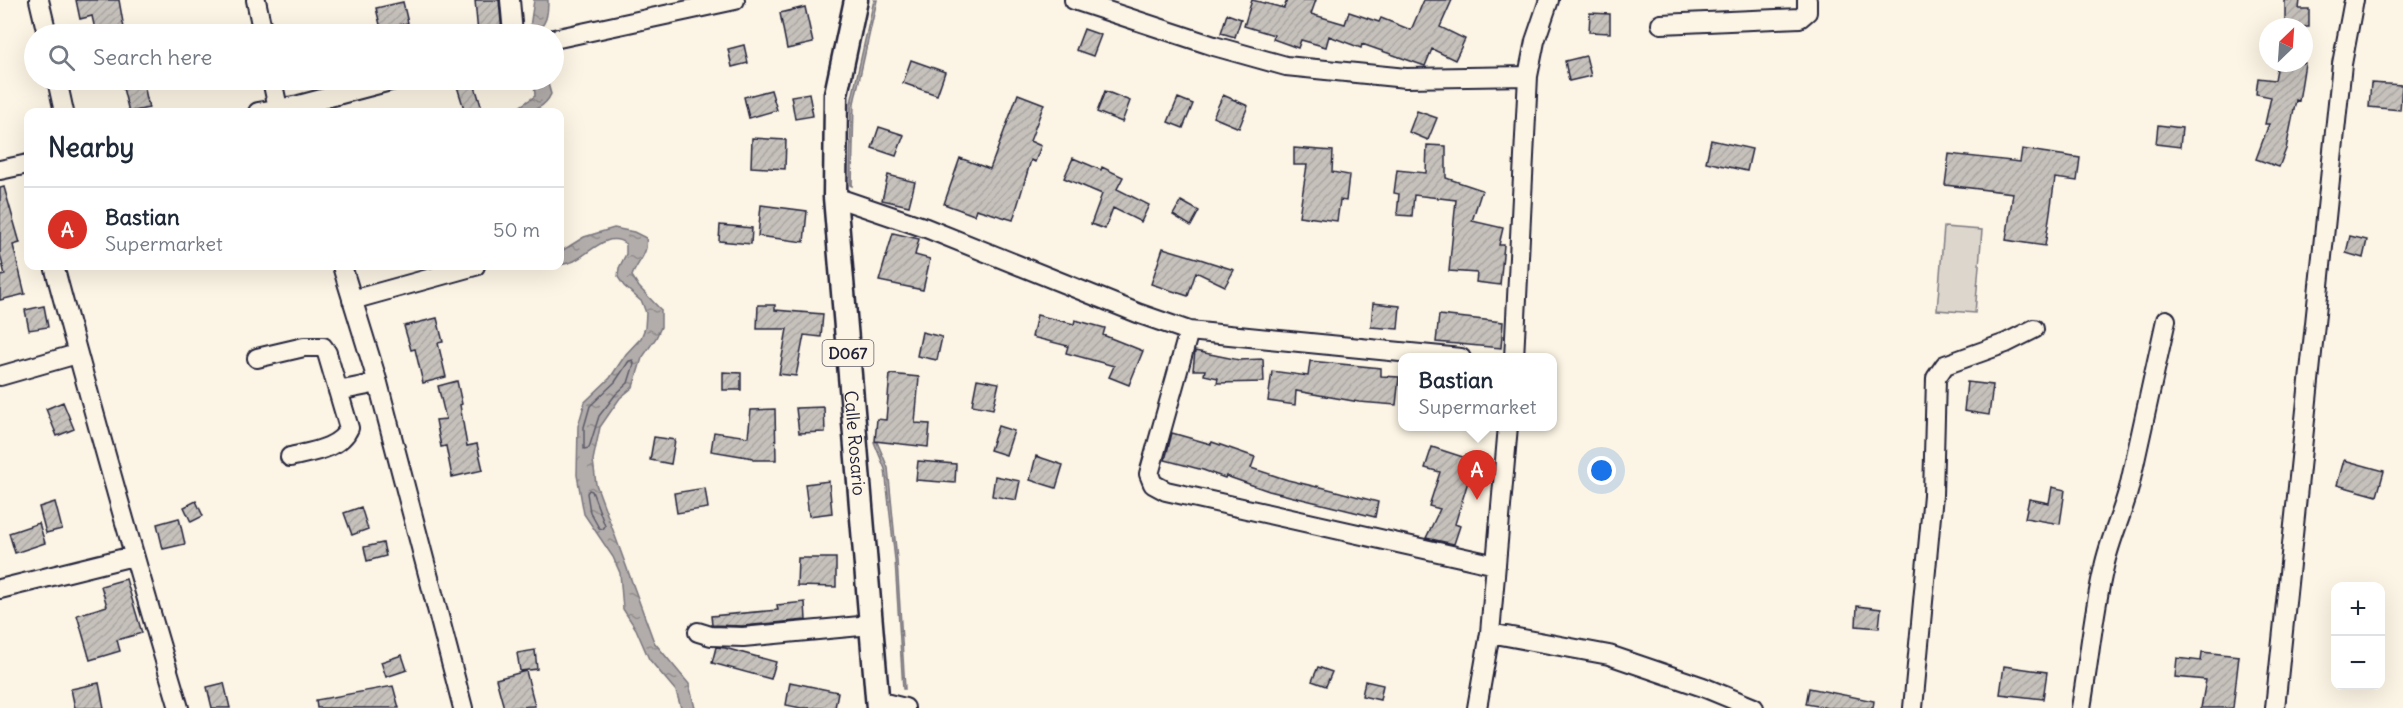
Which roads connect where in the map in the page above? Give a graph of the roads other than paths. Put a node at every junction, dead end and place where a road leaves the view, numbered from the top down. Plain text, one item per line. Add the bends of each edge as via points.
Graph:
1 (39, 0) edge
2 (256, 0) edge
3 (510, 0) edge
4 (735, 0) edge
5 (856, 0) edge
6 (1074, 0) edge
7 (1549, 0) edge
8 (1807, 0) edge
9 (2354, 0) edge
10 (45, 24) edge
11 (261, 24) edge
12 (512, 24) edge
13 (1661, 24) dead end
14 (564, 37) edge
15 (1528, 76) junction
16 (59, 90) edge
17 (274, 90) edge
18 (362, 90) edge
19 (63, 108) edge
20 (278, 108) edge
21 (303, 108) edge
22 (24, 167) edge
23 (0, 170) edge
24 (835, 197) junction
25 (55, 270) edge
26 (343, 270) edge
27 (461, 270) edge
28 (352, 300) junction
29 (2166, 321) dead end
30 (2034, 328) dead end
31 (1189, 331) junction
32 (1419, 353) edge
33 (1514, 353) edge
34 (78, 354) junction
35 (257, 358) dead end
36 (0, 376) edge
37 (378, 383) junction
38 (338, 391) junction
39 (1508, 431) edge
40 (290, 457) dead end
41 (134, 556) junction
42 (1496, 565) junction
43 (0, 589) edge
44 (871, 625) junction
45 (698, 632) dead end
46 (1490, 633) junction
47 (877, 705) edge
48 (179, 708) edge
49 (463, 708) edge
50 (905, 708) edge
51 (1477, 708) edge
52 (1754, 708) edge
53 (1913, 708) edge
54 (2081, 708) edge
55 (2275, 708) edge

1 - 10 street
2 - 11 street
3 - 12 street
4 - 14 street
5 - 24 main road, Calle Rosario / D067 via 836,94
6 - 15 street via 1286,66 1406,78
7 - 15 street
8 - 13 street via 1807,12 1800,18
9 - 55 street via 2342,64
15 - 33 street
16 - 19 street
17 - 20 street
18 - 21 street
22 - 23 street
24 - 31 street via 926,228
24 - 44 main road, Calle Rosario / D067
25 - 34 street
26 - 28 street
27 - 28 street
28 - 37 street
29 - 54 street via 2123,514 2103,568
30 - 53 street via 2006,343 1945,365 1935,378 1933,495
31 - 32 street
31 - 42 street via 1149,474 1153,484 1166,491
34 - 36 street
34 - 41 street
35 - 38 street via 304,347 323,347
37 - 38 street
37 - 49 street
38 - 40 street via 349,428 346,435 335,444
39 - 42 street
41 - 43 street
41 - 48 street
42 - 46 street
44 - 45 street via 742,637
44 - 47 main road, Calle Rosario / D067
46 - 51 street
46 - 52 street via 1609,655
47 - 50 street

